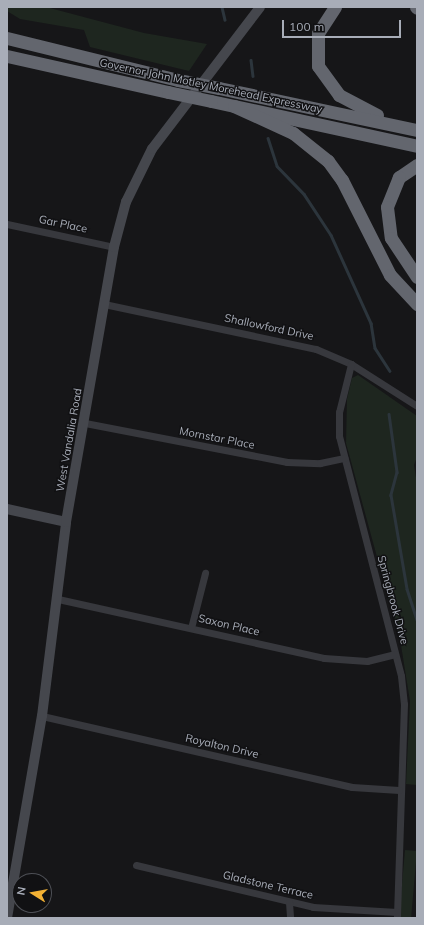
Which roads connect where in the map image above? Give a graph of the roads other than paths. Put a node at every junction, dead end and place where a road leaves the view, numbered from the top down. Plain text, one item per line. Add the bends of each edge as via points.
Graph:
1 (260, 7) edge
2 (335, 7) edge
3 (7, 38) edge
4 (7, 56) edge
5 (234, 106) junction
6 (402, 126) junction
7 (417, 130) edge
8 (417, 146) edge
9 (417, 165) edge
10 (7, 224) edge
11 (114, 247) junction
12 (417, 277) edge
13 (104, 304) junction
14 (417, 304) edge
15 (350, 364) junction
16 (417, 406) edge
17 (85, 423) junction
18 (344, 458) junction
19 (7, 509) edge
20 (66, 522) junction
21 (204, 573) dead end
22 (58, 599) junction
23 (191, 628) junction
24 (396, 654) junction
25 (42, 716) junction
26 (399, 790) junction
27 (136, 865) dead end
28 (289, 902) junction
29 (397, 915) edge
30 (7, 918) edge
31 (290, 918) edge

1 - 11 main road, West Vandalia Road via 152,149 126,202
2 - 6 highway via 323,23 316,43 316,56 323,77 354,104
3 - 6 highway, Governor John Motley Morehead Expressway, bridge via 178,80
4 - 5 highway, Governor John Motley Morehead Expressway, bridge
5 - 8 highway, Governor John Motley Morehead Expressway
5 - 14 highway via 293,133 328,161 342,180 390,275
6 - 7 highway, Governor John Motley Morehead Expressway
9 - 12 highway via 400,177 387,207 391,238
10 - 11 street, Gar Place
11 - 13 main road, West Vandalia Road
13 - 15 street, Shallowford Drive via 316,349
13 - 17 main road, West Vandalia Road
15 - 16 street, Shallowford Drive
15 - 18 street, Springbrook Drive via 339,412 339,436
17 - 18 street, Mornstar Place via 287,462 320,463
17 - 20 main road, West Vandalia Road
18 - 24 street, Springbrook Drive
19 - 20 main road
20 - 22 main road, West Vandalia Road
21 - 23 street
22 - 23 street, Saxon Place
22 - 25 main road, West Vandalia Road
23 - 24 street, Saxon Place via 347,662 367,661
24 - 26 street, Springbrook Drive via 404,704
25 - 26 street, Royalton Drive via 352,787
25 - 30 main road, West Vandalia Road
26 - 29 street, Springbrook Drive
27 - 28 street, Gladstone Terrace
28 - 29 street, Gladstone Terrace via 336,910
28 - 31 street

